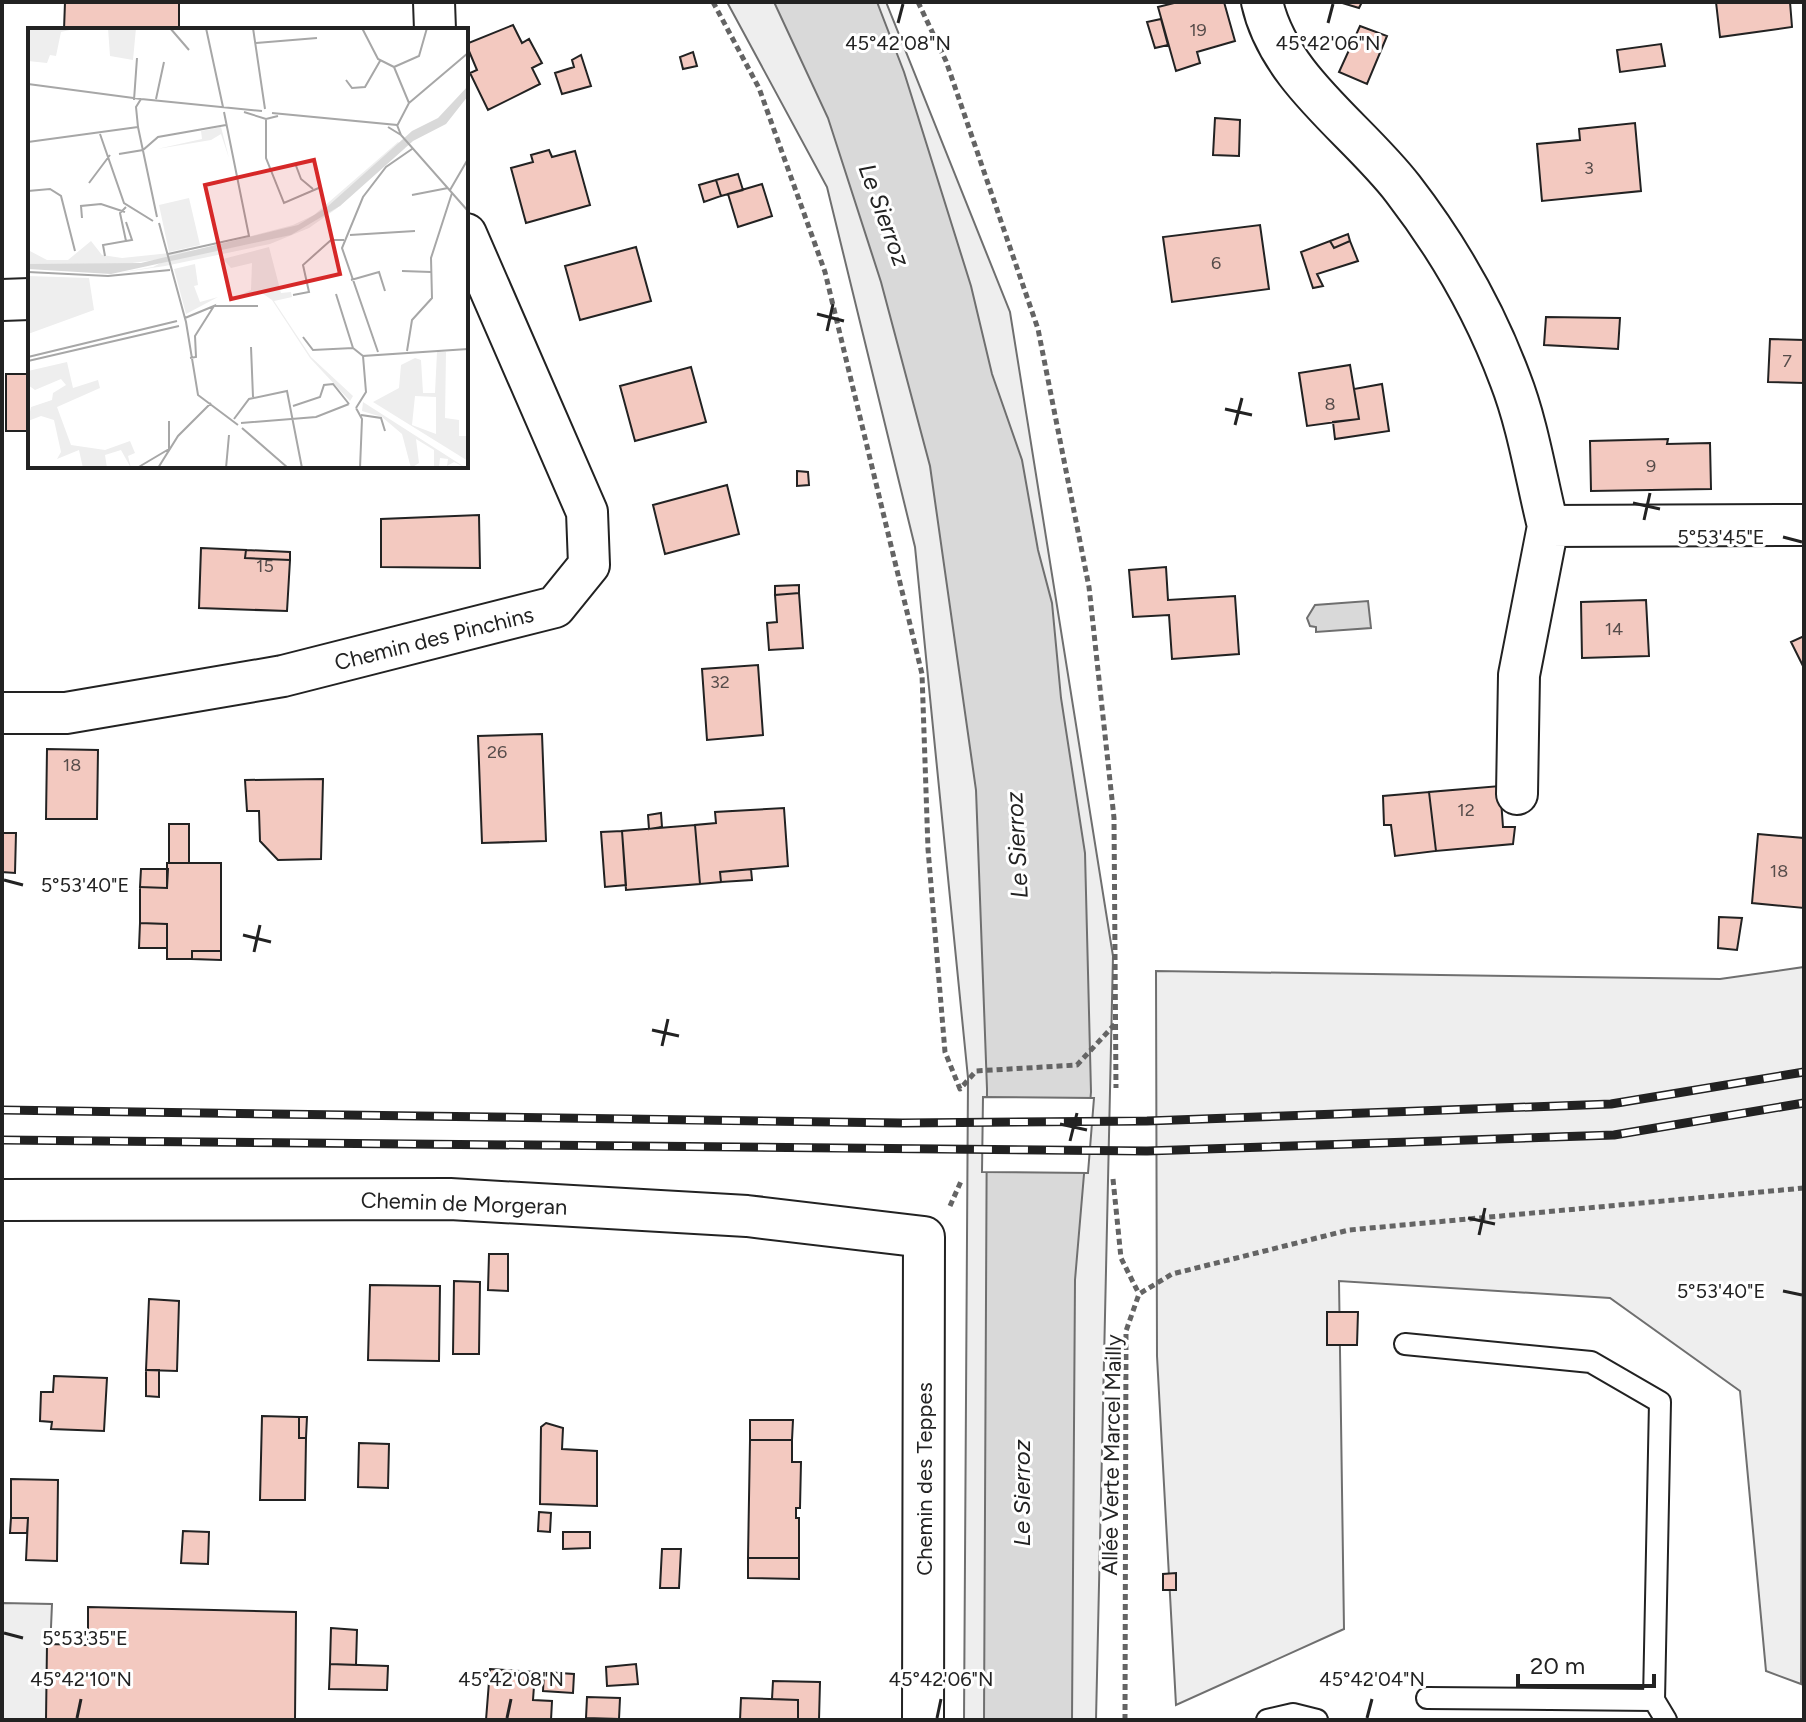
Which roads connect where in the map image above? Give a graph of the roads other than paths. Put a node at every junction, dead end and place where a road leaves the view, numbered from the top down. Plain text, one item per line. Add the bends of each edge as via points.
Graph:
1 (434, 2) edge
2 (1262, 2) edge
3 (435, 28) edge
4 (468, 239) edge
5 (28, 299) edge
6 (2, 300) edge
7 (1804, 525) edge
8 (1548, 526) junction
9 (2, 713) edge
10 (1517, 794) dead end
11 (2, 1200) edge
12 (924, 1237) joint
13 (1405, 1344) dead end
14 (1427, 1698) dead end
15 (1654, 1700) junction
16 (923, 1720) edge
17 (1267, 1720) edge
18 (1317, 1720) edge
19 (1666, 1720) edge

1 - 3 street
2 - 8 street via 1266,21 1295,70 1403,189 1469,290 1511,381
4 - 9 street, Chemin des Pinchins via 587,512 589,565 555,607 283,676 66,713
5 - 6 street
7 - 8 street
8 - 10 street via 1519,675
11 - 12 street, Chemin de Morgeran via 450,1199 747,1216
12 - 16 street, Chemin des Teppes
13 - 15 lane via 1591,1362 1660,1402
14 - 15 lane
15 - 19 lane
17 - 18 lane via 1293,1714

